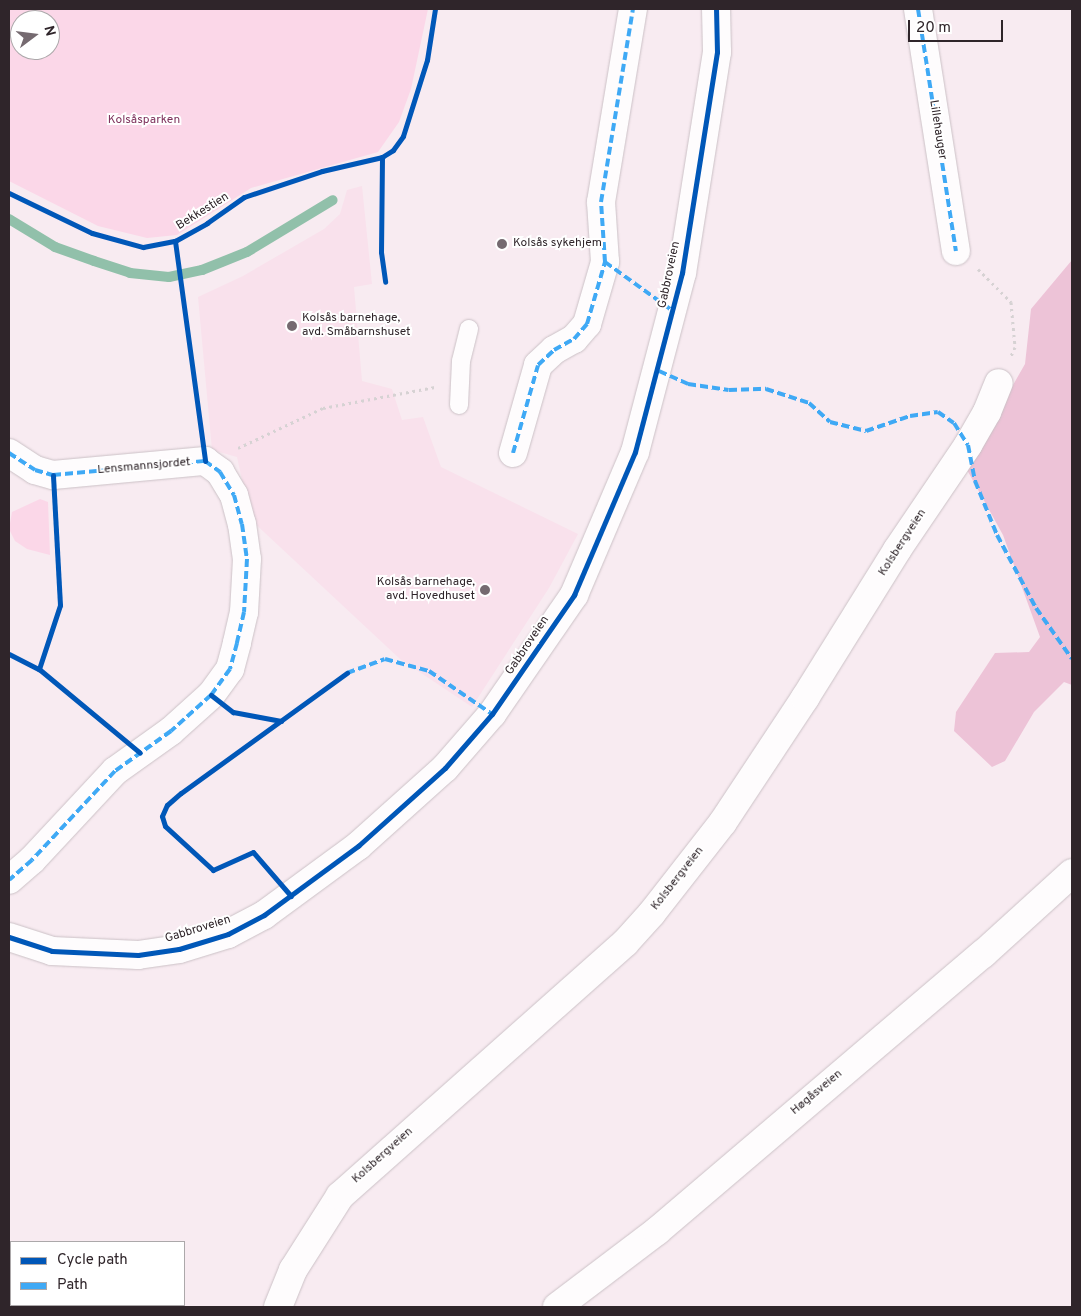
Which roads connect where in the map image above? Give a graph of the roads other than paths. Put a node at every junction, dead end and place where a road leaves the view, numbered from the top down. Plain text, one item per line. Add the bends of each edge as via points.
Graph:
1 (632, 9) edge
2 (716, 9) edge
3 (918, 9) edge
4 (956, 251) road end
5 (469, 329) dead end
6 (999, 383) road end
7 (459, 405) dead end
8 (9, 453) edge
9 (513, 453) dead end
10 (1072, 873) edge
11 (9, 880) edge
12 (9, 937) edge
13 (278, 1307) edge
14 (557, 1307) edge

1 - 9 street via 601,202 605,262 587,324 574,340 554,350 538,365
2 - 12 street, Gabbroveien via 717,52 682,273 635,452 574,595 492,714 444,768 358,846 264,916 228,934 180,948 138,955 52,951
3 - 4 street, Lillehauger
5 - 7 lane via 462,361
6 - 13 street, Kolsbergveien via 968,445 897,550 805,698 723,822 652,913 625,943 340,1196 293,1270
8 - 11 street, Lensmannsjordet via 35,470 53,475 205,461 220,472 234,495 247,559 244,612 230,668 211,695 171,731 115,771 32,860
10 - 14 street, Høgåsveien via 983,954 657,1232

